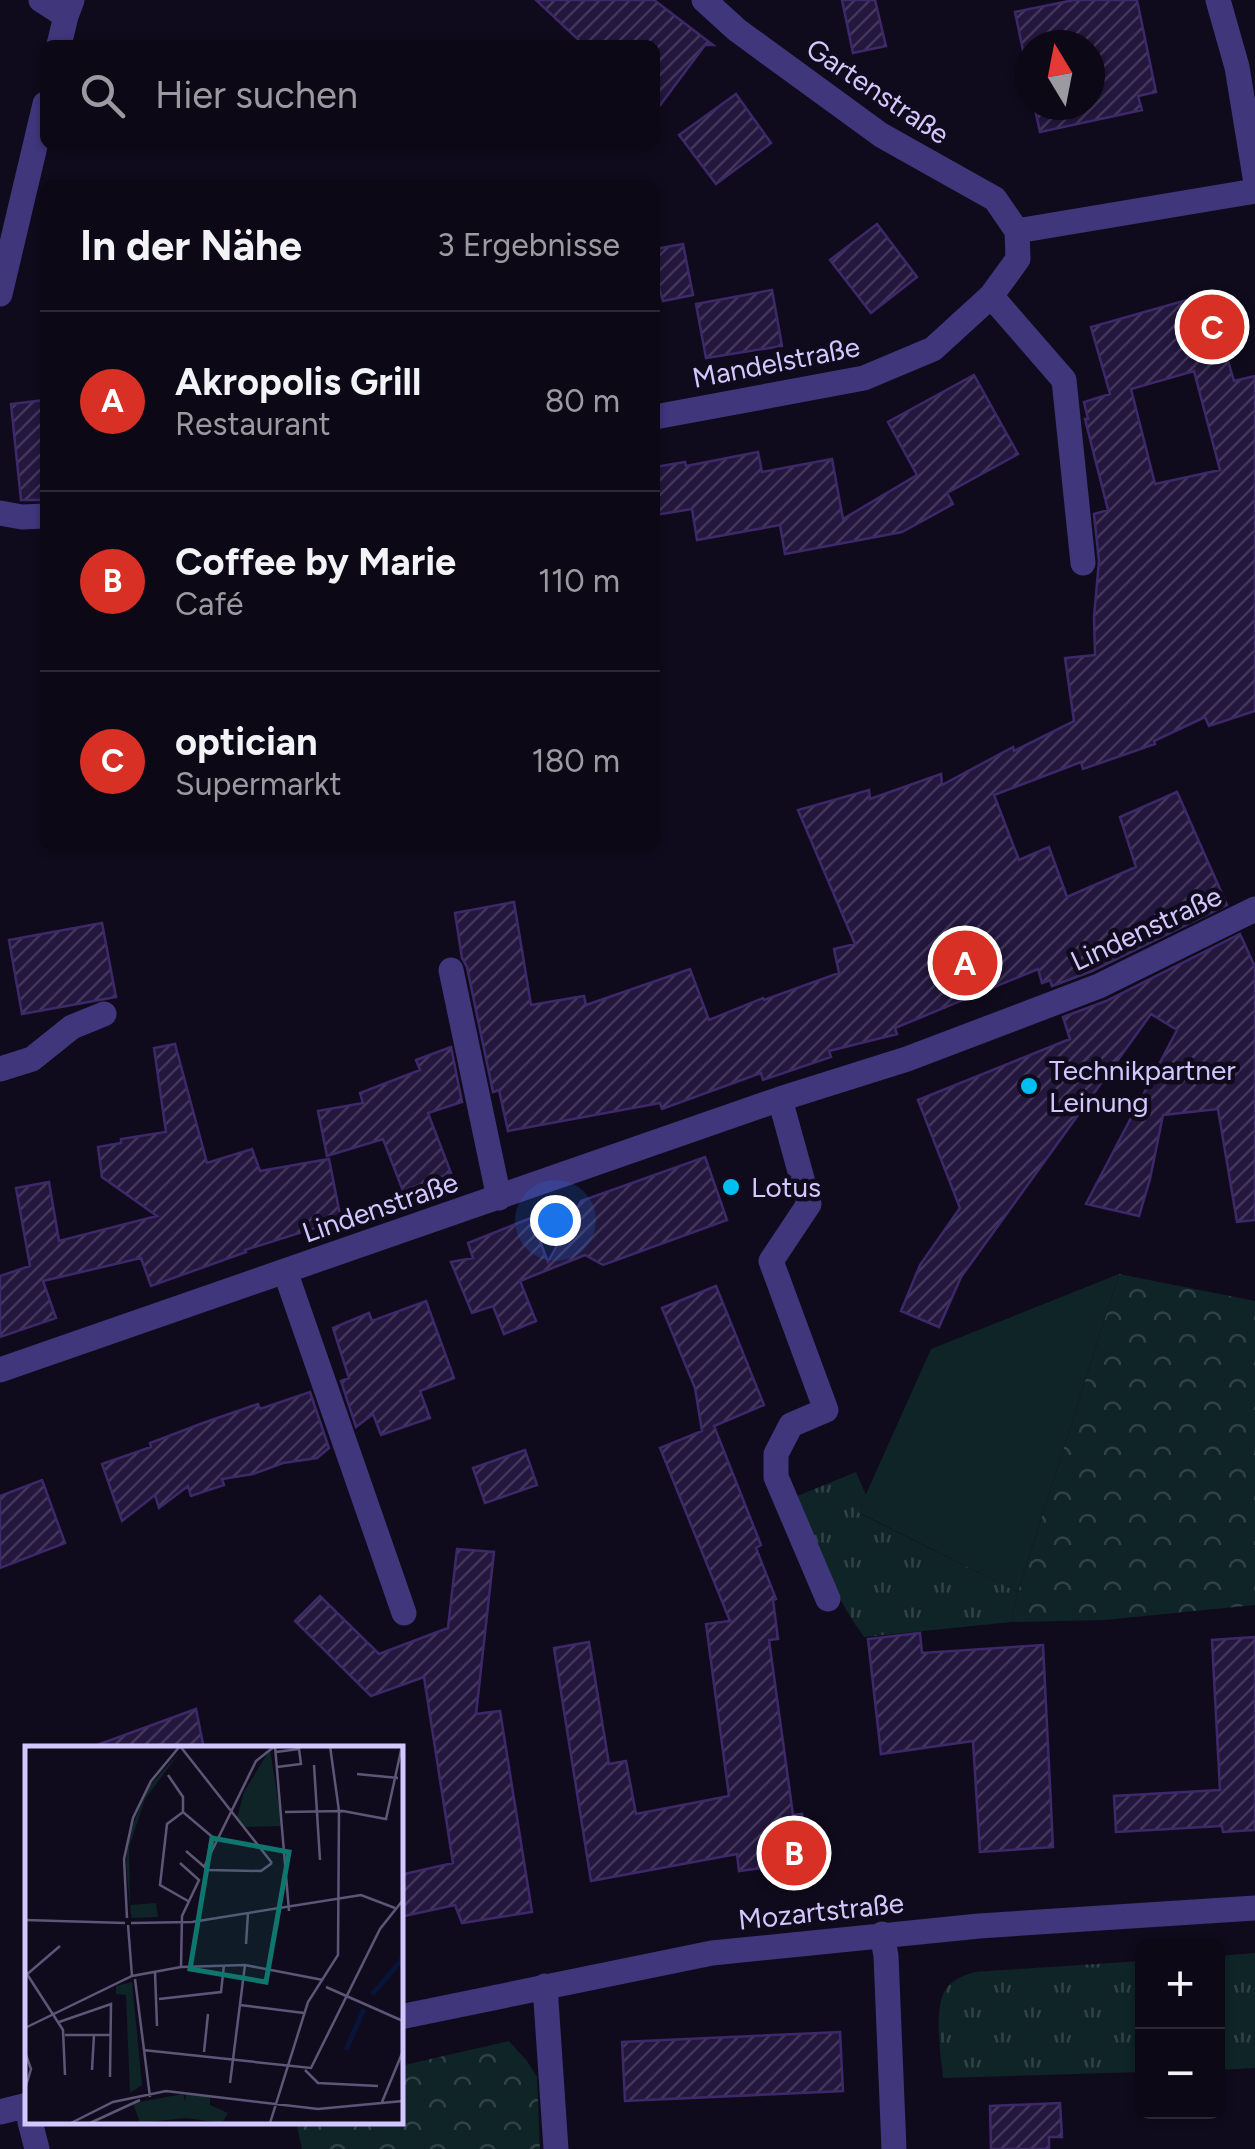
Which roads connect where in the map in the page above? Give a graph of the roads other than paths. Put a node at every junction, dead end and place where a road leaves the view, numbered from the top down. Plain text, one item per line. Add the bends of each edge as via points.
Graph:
1 (41, 0) edge
2 (704, 0) edge
3 (1218, 0) edge
4 (69, 8) edge
5 (60, 40) edge
6 (40, 124) edge
7 (1255, 177) edge
8 (1255, 191) edge
9 (1017, 231) junction
10 (2, 276) edge
11 (991, 296) junction
12 (660, 416) edge
13 (0, 514) edge
14 (40, 516) edge
15 (1083, 563) dead end
16 (1255, 909) edge
17 (452, 970) dead end
18 (104, 1014) dead end
19 (0, 1069) edge
20 (780, 1099) junction
21 (499, 1198) junction
22 (285, 1272) junction
23 (0, 1370) edge
24 (828, 1599) dead end
25 (404, 1613) dead end
26 (1255, 1908) edge
27 (882, 1934) junction
28 (546, 1986) junction
29 (402, 2017) edge
30 (27, 2124) edge
31 (37, 2149) edge
32 (556, 2149) edge
33 (894, 2149) edge

1 - 4 street
2 - 9 street, Gartenstraße via 881,135 995,199
3 - 7 street
4 - 5 street
6 - 10 street
8 - 9 street
9 - 11 street, Mandelstraße via 1018,259
11 - 12 street, Mandelstraße via 933,349 864,378
11 - 15 street via 1064,380
13 - 14 street
16 - 20 street, Lindenstraße via 1099,986 906,1060
17 - 21 street
18 - 19 street via 72,1026 32,1059
20 - 21 street, Lindenstraße
20 - 24 street via 809,1204 771,1261 826,1410 791,1425 776,1454 776,1477
21 - 22 street, Lindenstraße
22 - 23 street, Lindenstraße
22 - 25 street
26 - 27 street, Mozartstraße
27 - 28 street, Mozartstraße via 712,1953
27 - 33 street
28 - 29 street, Mozartstraße
28 - 32 street
30 - 31 street

